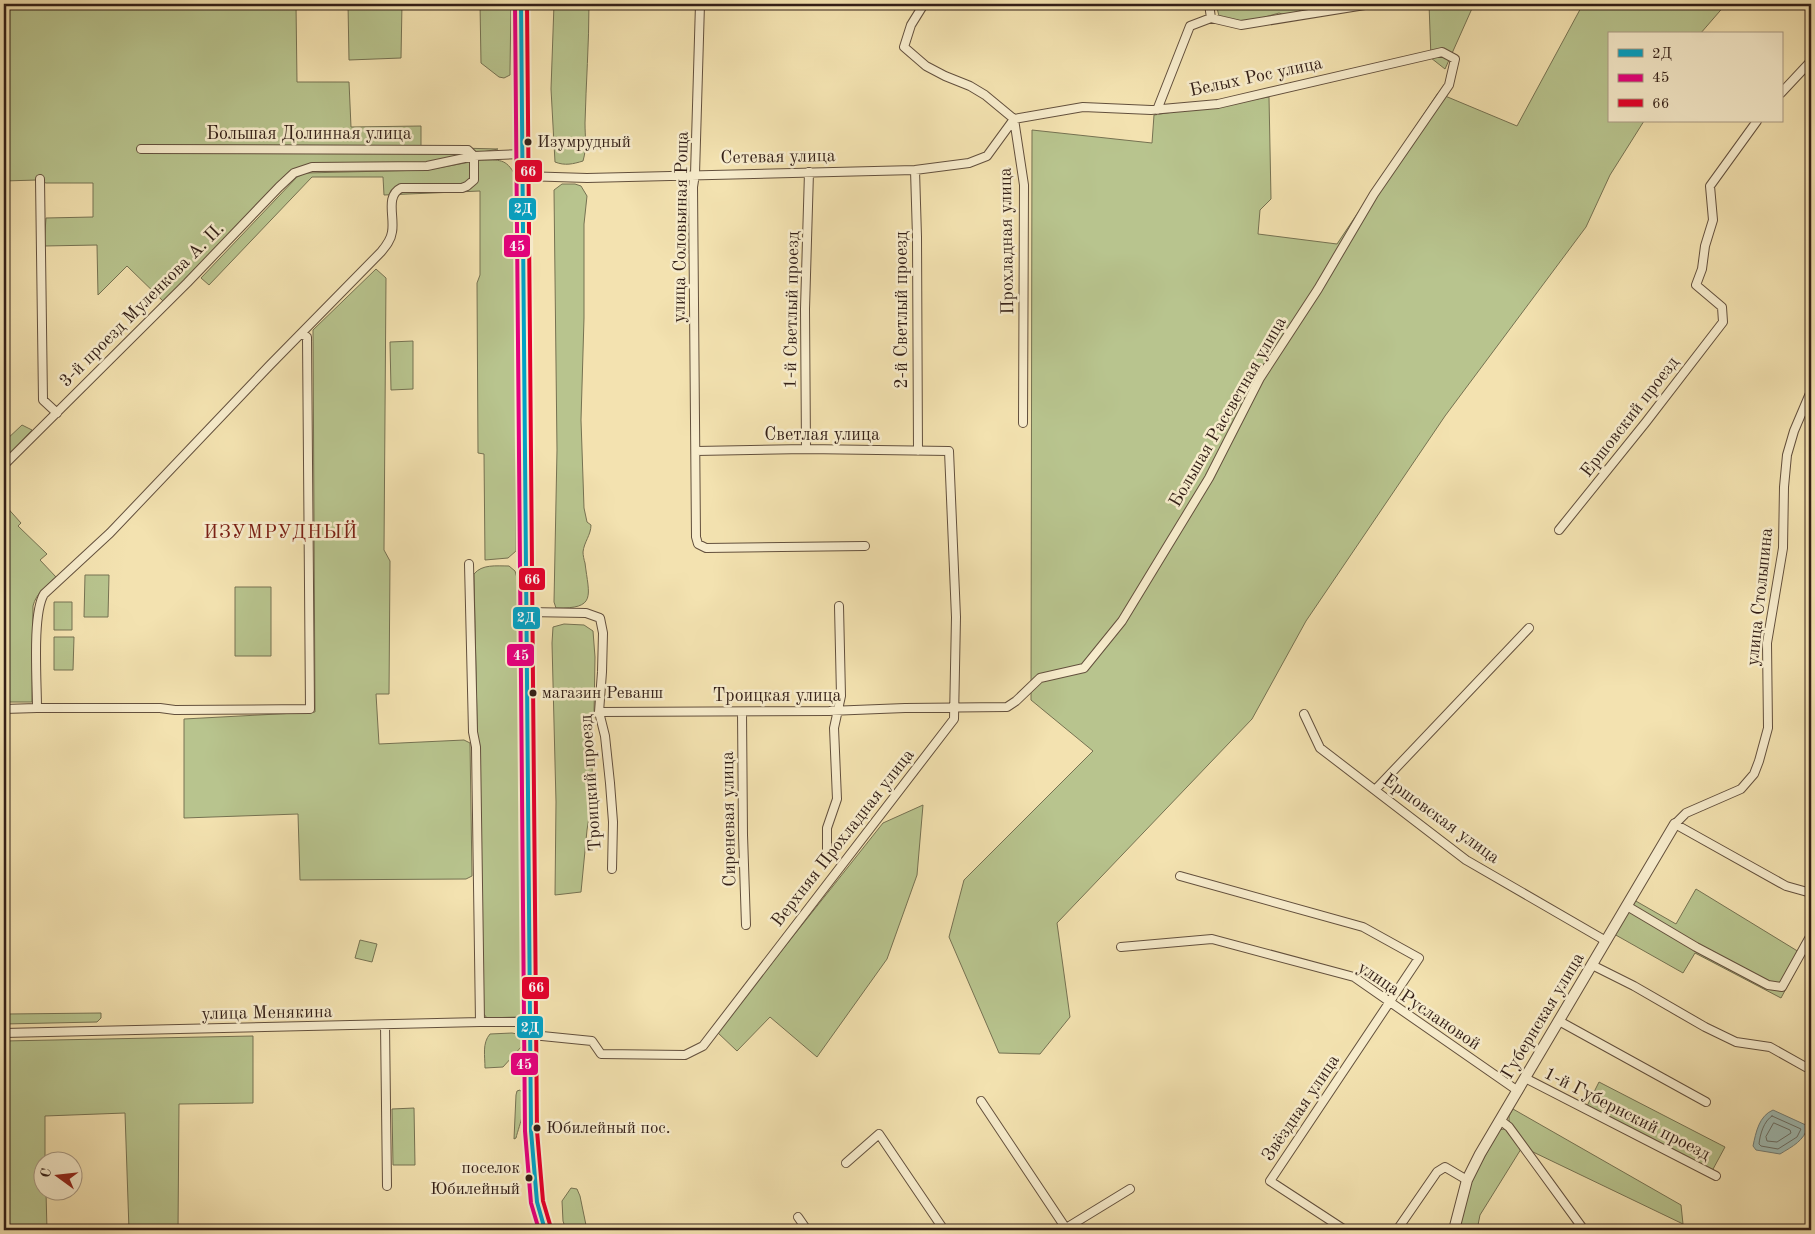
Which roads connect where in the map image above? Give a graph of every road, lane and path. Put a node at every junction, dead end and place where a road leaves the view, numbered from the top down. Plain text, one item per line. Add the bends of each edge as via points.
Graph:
1 (521, 4) edge
2 (700, 4) edge
3 (924, 4) edge
4 (1210, 4) edge
5 (1371, 4) edge
6 (1348, 6) edge
7 (1211, 18) junction
8 (1442, 52) joint
9 (1811, 61) edge
10 (1782, 92) edge
11 (1157, 110) junction
12 (1014, 119) junction
13 (1756, 122) edge
14 (141, 149) dead end
15 (523, 154) junction
16 (474, 156) junction
17 (304, 169) joint
18 (915, 170) junction
19 (809, 172) junction
20 (695, 174) junction
21 (523, 176) junction
22 (40, 179) dead end
23 (302, 334) junction
24 (1811, 391) edge
25 (57, 413) junction
26 (1023, 423) dead end
27 (806, 449) junction
28 (696, 451) junction
29 (918, 451) junction
30 (949, 451) joint
31 (4, 466) edge
32 (1559, 530) dead end
33 (865, 546) dead end
34 (469, 564) dead end
35 (840, 606) dead end
36 (527, 612) junction
37 (1529, 628) dead end
38 (954, 707) junction
39 (37, 708) junction
40 (4, 709) edge
41 (838, 711) junction
42 (600, 712) junction
43 (742, 712) junction
44 (1304, 714) dead end
45 (1375, 790) junction
46 (1675, 824) junction
47 (827, 862) dead end
48 (612, 869) dead end
49 (1180, 876) dead end
50 (1811, 893) edge
51 (1627, 906) junction
52 (746, 926) dead end
53 (1811, 935) edge
54 (1606, 941) junction
55 (1120, 947) dead end
56 (1592, 965) junction
57 (1389, 1002) junction
58 (1559, 1021) junction
59 (480, 1022) junction
60 (531, 1022) junction
61 (385, 1025) junction
62 (4, 1033) edge
63 (531, 1036) junction
64 (1811, 1070) edge
65 (1525, 1078) junction
66 (1518, 1091) junction
67 (981, 1101) dead end
68 (1706, 1102) dead end
69 (1500, 1120) junction
70 (846, 1163) dead end
71 (1716, 1176) dead end
72 (1467, 1180) junction
73 (387, 1186) dead end
74 (1130, 1189) dead end
75 (798, 1217) dead end
76 (545, 1230) edge
77 (807, 1230) edge
78 (944, 1230) edge
79 (1065, 1230) edge
80 (1345, 1230) edge
81 (1397, 1230) edge
82 (1454, 1230) edge
83 (1584, 1230) edge

1 - 15 main road
2 - 20 street, улица Соловьиная Роща
3 - 12 street via 911,25 904,47 926,66 986,95
4 - 7 street
5 - 6 street
6 - 7 street via 1241,25
7 - 11 street via 1190,26
8 - 11 street, Белых Рос улица via 1218,104
8 - 38 street, Большая Рассветная улица via 1455,59 1449,85 1374,194 1260,378 1209,478 1122,621 1084,668 1040,678 1007,707
9 - 10 street
11 - 12 street, Белых Рос улица via 1083,107
12 - 18 street, Сетевая улица via 987,156 969,163
12 - 26 street, Прохладная улица via 1024,185
13 - 32 street, Ершовский проезд via 1710,186 1713,220 1696,285 1722,308 1723,322
14 - 16 street, Большая Долинная улица via 468,150
15 - 16 street, Большая Долинная улица
15 - 21 main road
16 - 17 street, Большая Долинная улица via 427,166
16 - 23 street via 474,180 467,186 401,188 395,191 392,198 393,230 386,245
17 - 25 street, 3-й проезд Муленкова А. П. via 294,173 279,187
18 - 19 street, Сетевая улица
18 - 29 street, 2-й Светлый проезд
19 - 20 street, Сетевая улица
19 - 27 street, 1-й Светлый проезд via 805,309
20 - 21 street, Сетевая улица via 587,178
20 - 28 street, улица Соловьиная Роща
21 - 36 main road
22 - 25 street via 43,400
23 - 39 street via 110,533 44,594 37,617
23 - 39 street via 307,337 310,709
24 - 46 street, улица Столыпина via 1787,455 1783,548 1767,643 1768,728 1759,761 1754,774 1741,789 1686,813
25 - 31 street, 3-й проезд Муленкова А. П.
27 - 28 street, Светлая улица
27 - 29 street, Светлая улица
28 - 33 street, улица Соловьиная Роща via 698,544 706,548
29 - 30 street, Светлая улица
30 - 38 street, Верхняя Прохладная улица via 956,617
34 - 59 street via 476,747
35 - 41 street via 842,696
36 - 42 street, Троицкий проезд via 586,613 600,618
36 - 60 main road
37 - 45 street
38 - 41 street, Троицкая улица
38 - 63 street, Верхняя Прохладная улица via 954,719 703,1046 685,1055 601,1054 592,1041
39 - 40 street
41 - 43 street, Троицкая улица
41 - 47 street via 834,728 837,799 827,828
42 - 43 street, Троицкая улица
42 - 48 street, Троицкий проезд via 613,822
43 - 52 street, Сиреневая улица
44 - 45 street, Ершовская улица via 1320,748
45 - 54 street, Ершовская улица via 1466,860
46 - 50 street via 1786,886
46 - 51 street, Губернская улица
49 - 57 street via 1363,927 1419,958
51 - 53 street via 1768,985 1782,987
51 - 54 street, Губернская улица
54 - 56 street, Губернская улица
55 - 57 street, улица Руслановой via 1212,939 1354,977
56 - 58 street, Губернская улица
56 - 64 street via 1736,1042 1770,1048
57 - 66 street, улица Руслановой
57 - 80 street, Звёздная улица via 1270,1181
58 - 65 street, Губернская улица
58 - 68 street
59 - 60 street, улица Менякина
59 - 61 street, улица Менякина
60 - 63 main road
61 - 62 street, улица Менякина
61 - 73 street
63 - 76 main road via 533,1162 537,1202
65 - 66 street, Губернская улица
65 - 71 street, 1-й Губернский проезд
66 - 69 street, Губернская улица
67 - 79 street
69 - 72 street, Губернская улица
69 - 83 street via 1514,1134
70 - 78 street via 880,1134
72 - 81 street via 1445,1167 1437,1172
72 - 82 street, Губернская улица
74 - 79 street
75 - 77 street

